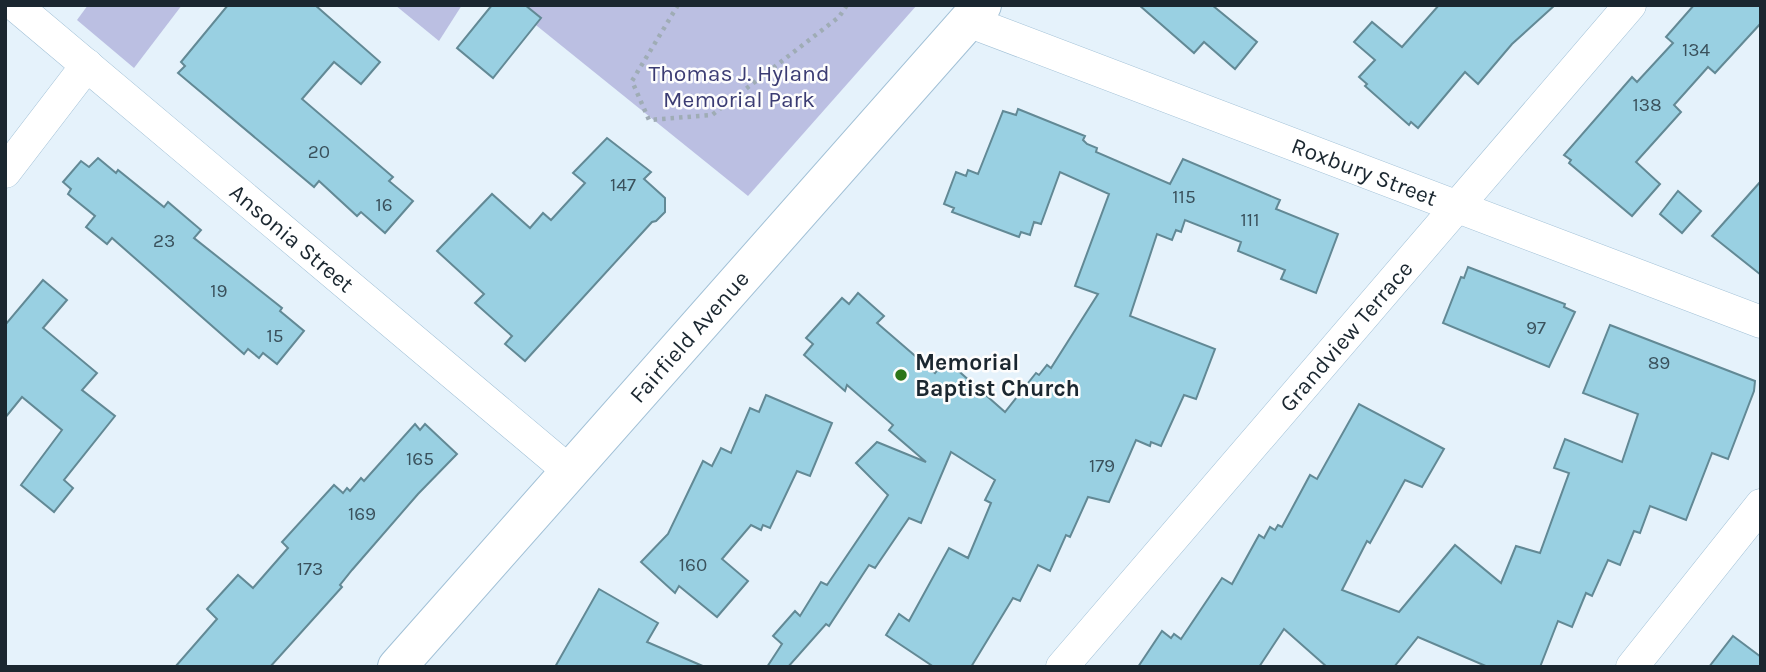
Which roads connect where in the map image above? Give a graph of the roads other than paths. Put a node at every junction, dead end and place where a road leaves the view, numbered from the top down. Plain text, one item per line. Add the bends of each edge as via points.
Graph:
1 (15, 5) edge
2 (1630, 5) edge
3 (975, 13) edge
4 (87, 65) junction
5 (5, 172) edge
6 (1455, 206) junction
7 (1761, 322) edge
8 (569, 471) junction
9 (1761, 505) edge
10 (397, 667) edge
11 (1062, 667) edge
12 (1632, 667) edge

1 - 4 street, Ansonia Street
2 - 6 street, Grandview Terrace
3 - 6 street, Roxbury Street
3 - 8 main road, Fairfield Avenue
4 - 5 street
4 - 8 street, Ansonia Street
6 - 7 street, Roxbury Street
6 - 11 street, Grandview Terrace
8 - 10 main road, Fairfield Avenue
9 - 12 street

